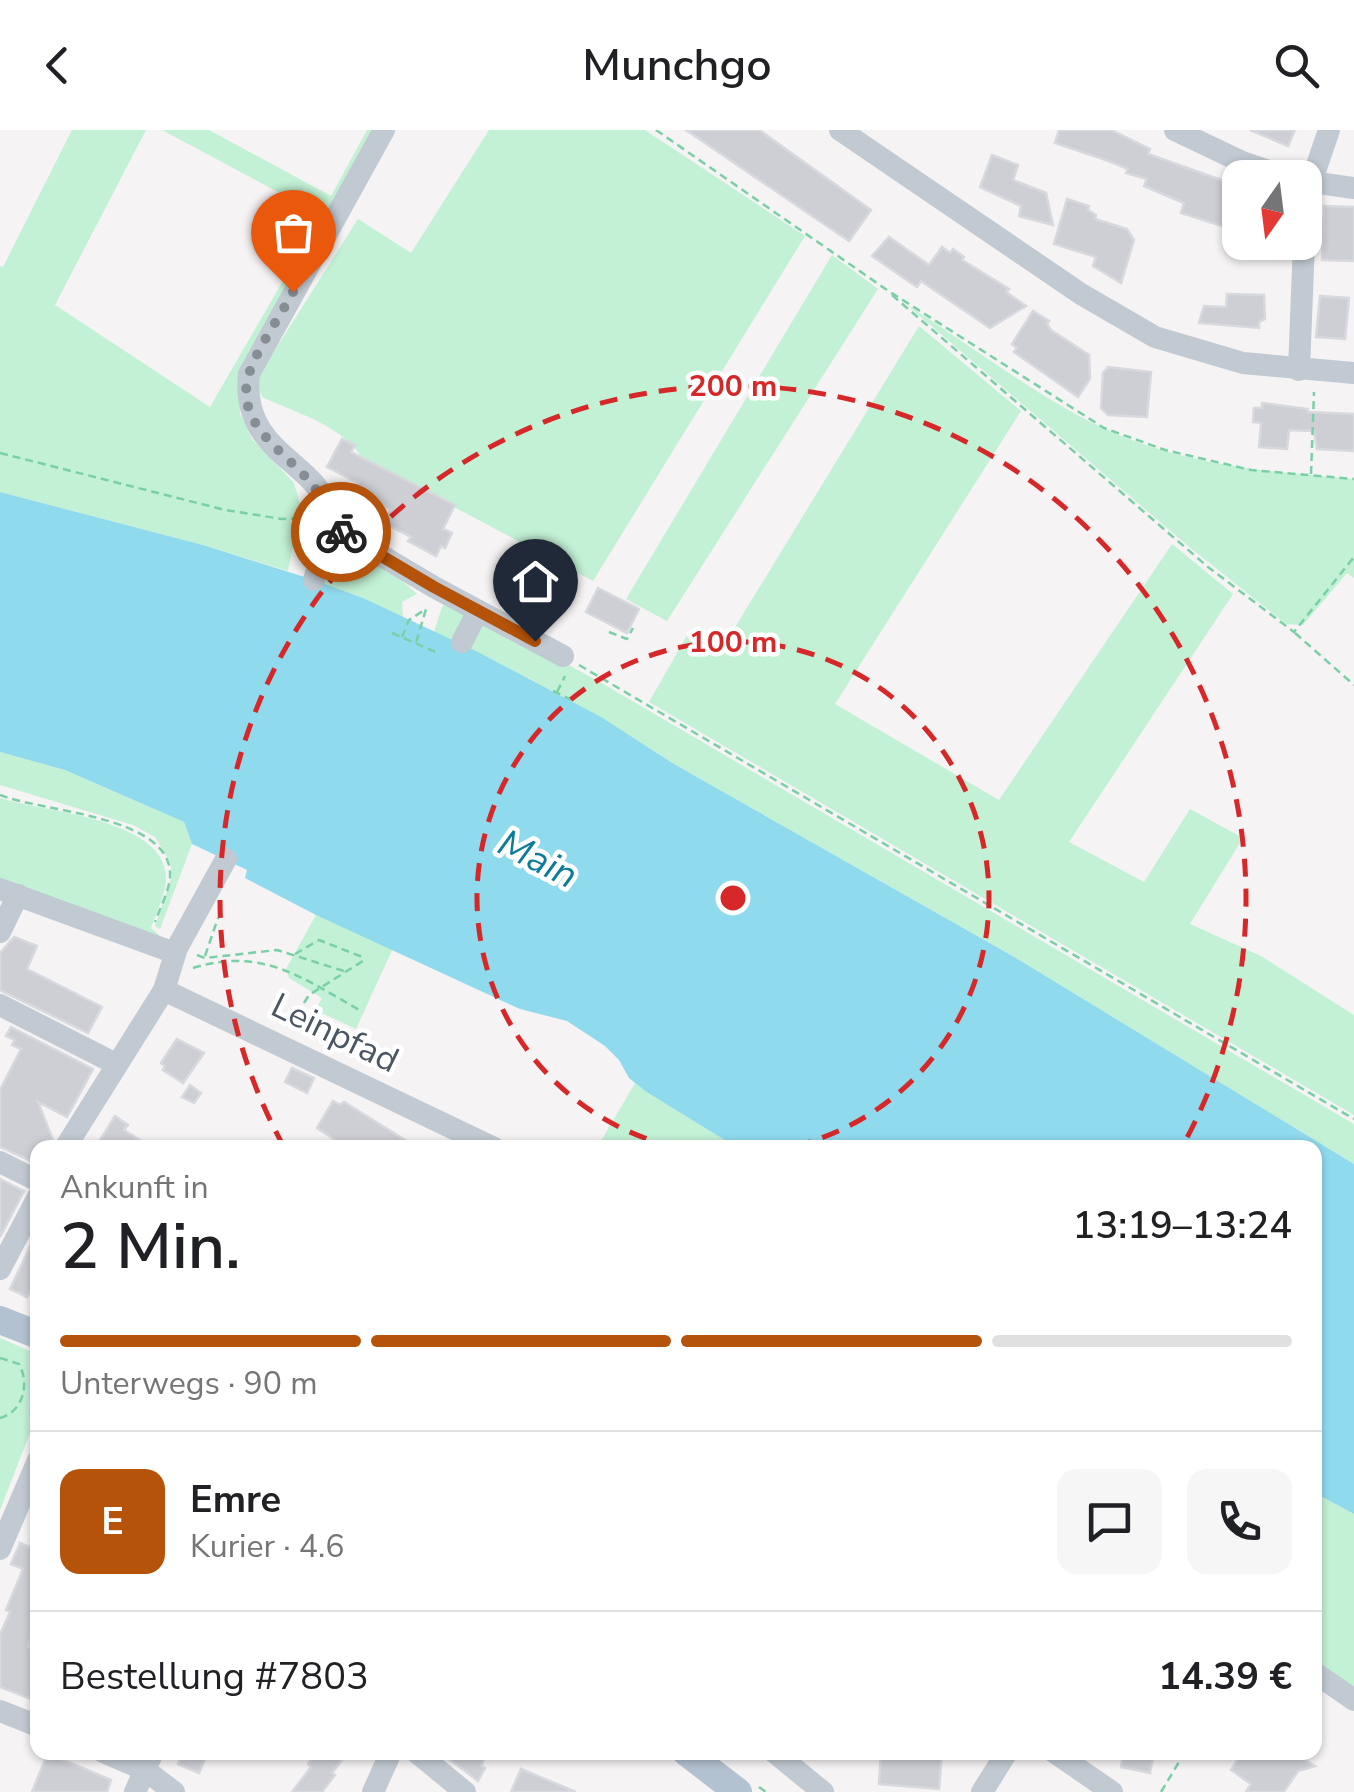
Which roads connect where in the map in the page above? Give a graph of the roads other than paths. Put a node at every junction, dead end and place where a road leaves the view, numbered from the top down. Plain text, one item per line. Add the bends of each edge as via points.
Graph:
1 (384, 130) edge
2 (840, 130) edge
3 (1175, 130) edge
4 (1330, 130) edge
5 (1238, 160) edge
6 (1314, 160) edge
7 (1322, 184) edge
8 (1354, 188) edge
9 (1304, 260) edge
10 (1307, 370) junction
11 (1354, 373) edge
12 (328, 524) junction
13 (314, 580) dead end
14 (478, 611) junction
15 (462, 642) dead end
16 (564, 656) road end
17 (226, 859) dead end
18 (9, 892) edge
19 (0, 932) edge
20 (176, 951) junction
21 (166, 983) junction
22 (0, 1005) edge
23 (116, 1064) junction
24 (70, 1140) edge
25 (470, 1140) edge
26 (0, 1162) edge
27 (30, 1178) edge
28 (30, 1212) edge
29 (0, 1269) edge
30 (0, 1320) edge
31 (30, 1332) edge
32 (30, 1479) edge
33 (0, 1549) edge
34 (1322, 1678) edge
35 (1354, 1700) edge
36 (0, 1710) edge
37 (30, 1723) edge
38 (388, 1760) edge
39 (426, 1760) edge
40 (696, 1760) edge
41 (784, 1760) edge
42 (1002, 1760) edge
43 (1066, 1760) edge
44 (149, 1761) edge
45 (135, 1792) edge
46 (174, 1792) edge
47 (372, 1792) edge
48 (465, 1792) edge
49 (738, 1792) edge
50 (824, 1792) edge
51 (982, 1792) edge
52 (1112, 1792) edge

1 - 12 street via 249,374 249,402 259,428 316,489
2 - 10 street via 1136,328 1243,363
3 - 5 street
4 - 6 street
7 - 8 street
9 - 10 street
10 - 11 street
12 - 13 street
12 - 14 street via 432,599
14 - 15 street
14 - 16 street
17 - 20 street
18 - 19 street
18 - 20 street
20 - 21 street
21 - 23 street
21 - 25 street, Leinpfad
22 - 23 street
23 - 24 street
26 - 27 street
28 - 29 street
30 - 31 main road
32 - 33 street
34 - 35 street
36 - 37 street
38 - 47 street
39 - 48 street
40 - 49 main road
41 - 50 street
42 - 51 street
43 - 52 street
44 - 45 street
44 - 46 street

